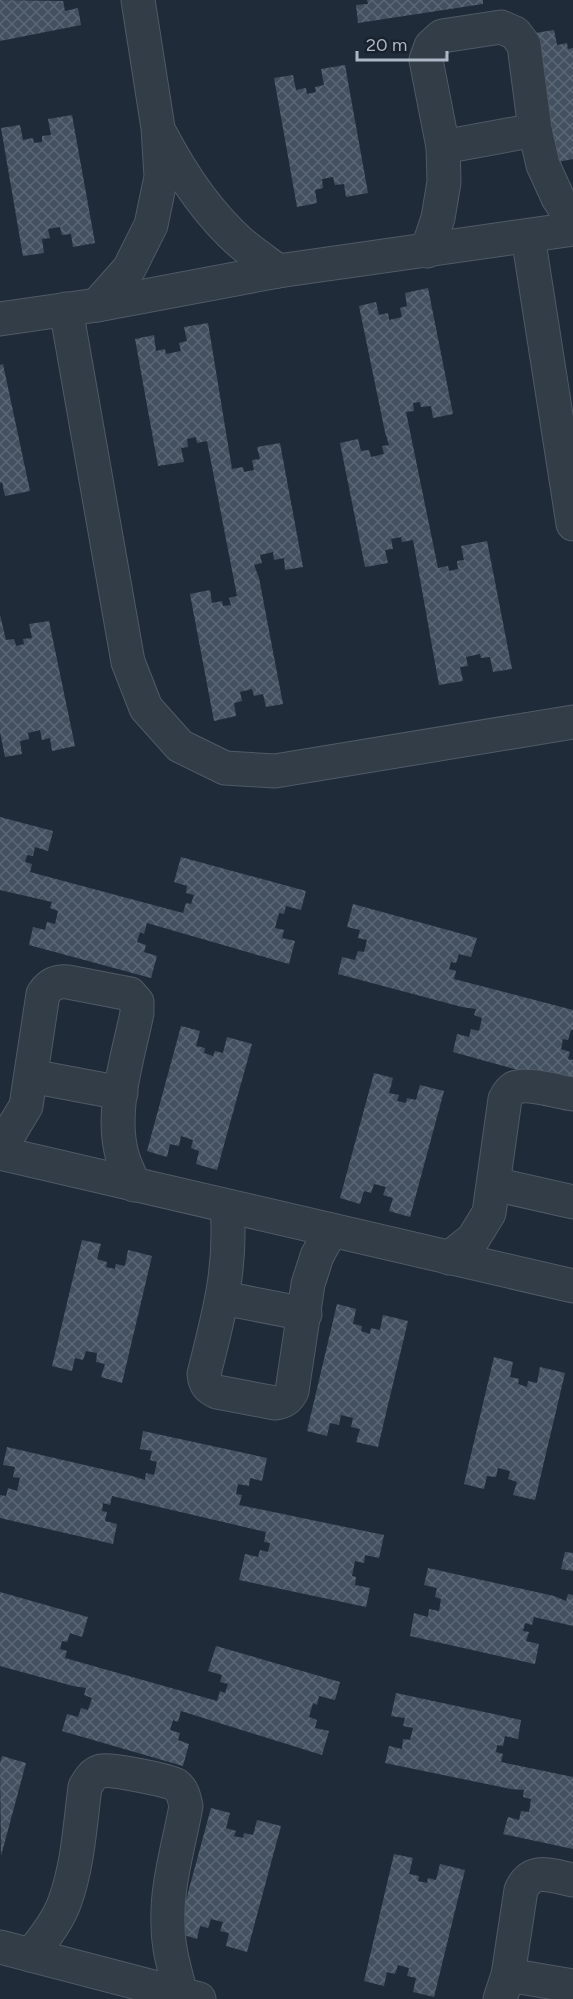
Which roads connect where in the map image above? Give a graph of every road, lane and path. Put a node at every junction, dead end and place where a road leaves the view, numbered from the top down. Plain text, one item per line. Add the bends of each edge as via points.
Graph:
1 (138, 0) edge
2 (158, 128) junction
3 (535, 130) junction
4 (443, 147) junction
5 (573, 221) edge
6 (573, 229) edge
7 (528, 236) junction
8 (427, 251) junction
9 (278, 272) junction
10 (81, 307) junction
11 (7, 310) edge
12 (573, 524) edge
13 (573, 722) edge
14 (31, 1076) junction
15 (121, 1093) junction
16 (573, 1094) edge
17 (0, 1140) edge
18 (0, 1153) edge
19 (494, 1184) junction
20 (134, 1185) junction
21 (573, 1202) edge
22 (227, 1206) junction
23 (331, 1230) junction
24 (449, 1258) junction
25 (573, 1286) edge
26 (223, 1298) junction
27 (305, 1314) junction
28 (573, 1880) edge
29 (0, 1947) edge
30 (31, 1955) junction
31 (573, 1986) edge
32 (504, 1987) edge
33 (191, 1996) edge

1 - 2 street
2 - 9 street via 180,170 208,208
2 - 10 street via 160,177 151,225 129,269
3 - 4 street
3 - 4 street via 524,45 515,33 501,27 456,33 442,36 431,46 426,60
3 - 5 street via 543,165
4 - 8 street via 444,182
6 - 7 street
7 - 8 street
7 - 12 street
8 - 9 street
9 - 10 street
10 - 11 street
10 - 13 street via 128,662 146,708 180,746 225,768 274,771
14 - 15 street
14 - 15 street via 43,994 49,985 58,981 120,990 137,1002
14 - 17 street via 26,1106 11,1131
15 - 20 street via 119,1134 122,1155
16 - 19 street via 524,1086 509,1092
18 - 20 street
19 - 21 street
19 - 24 street via 489,1213 473,1239
20 - 22 street
22 - 23 street
22 - 26 street via 228,1268
23 - 24 street
23 - 27 street via 308,1284
24 - 25 street
26 - 27 street
26 - 27 street via 204,1374 210,1389 217,1392 275,1402 289,1398
28 - 32 street via 534,1875 525,1881
29 - 30 street
30 - 33 street
30 - 33 street via 65,1902 74,1872 85,1787 90,1778 110,1771 167,1782 177,1786 186,1806 167,1925 171,1960
31 - 32 street

